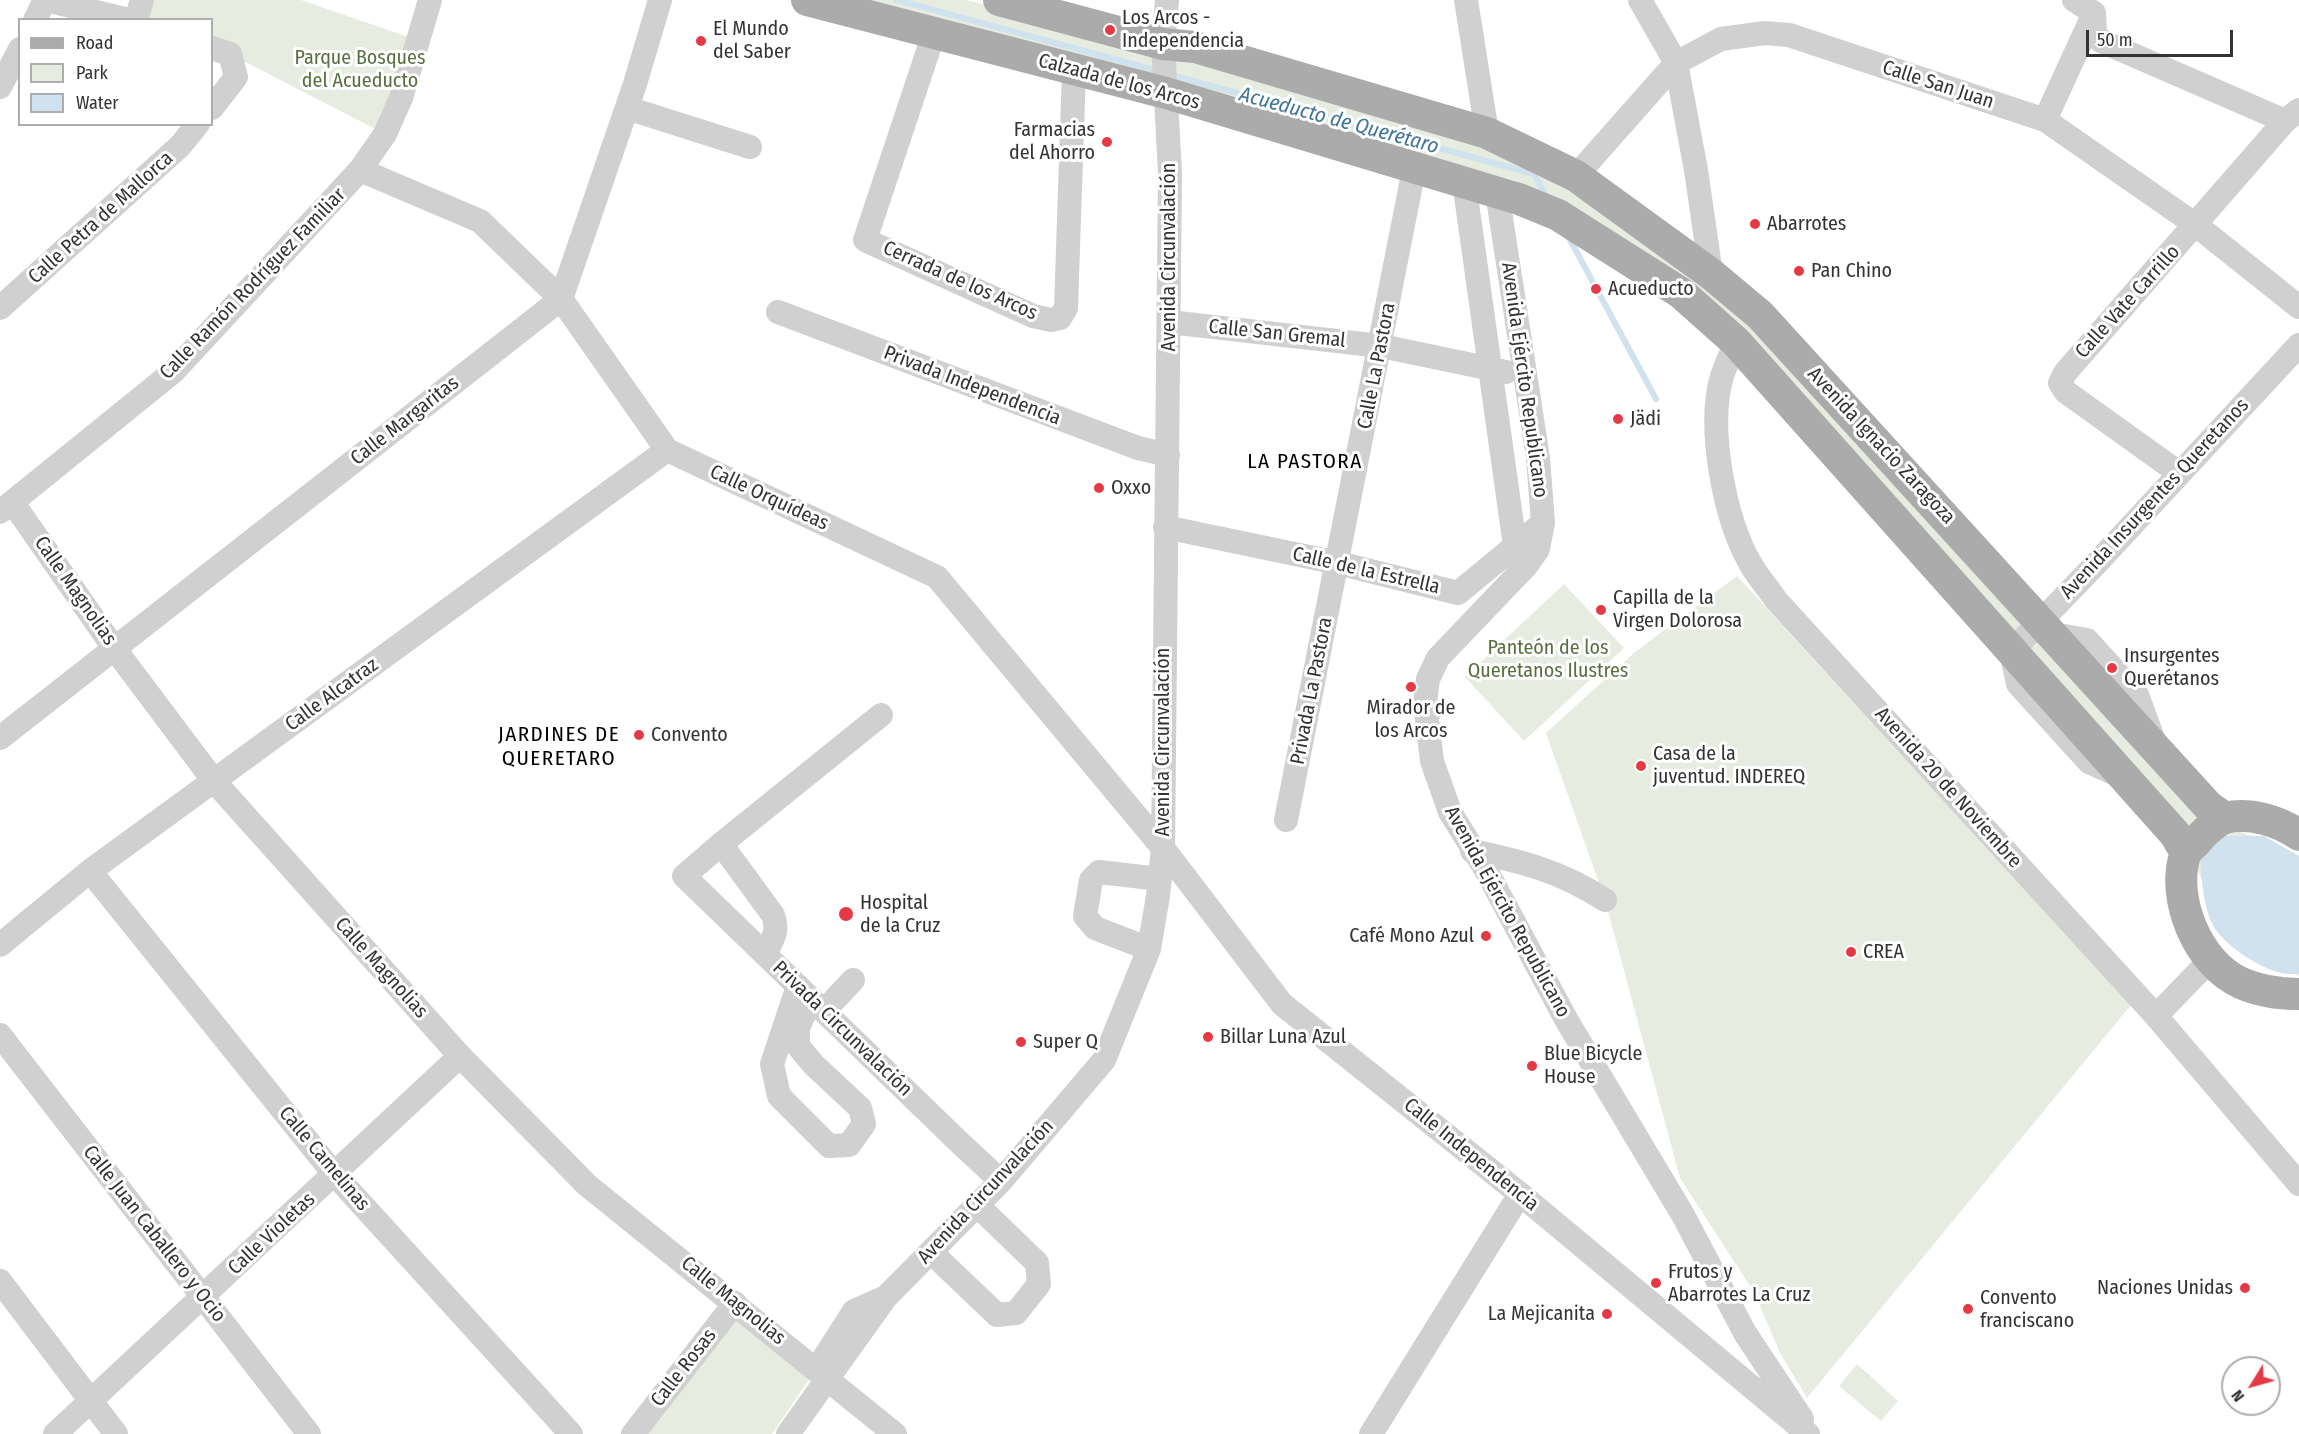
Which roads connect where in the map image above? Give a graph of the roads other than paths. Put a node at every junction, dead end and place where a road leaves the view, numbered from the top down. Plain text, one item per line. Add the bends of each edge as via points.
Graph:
1 (45, 0) edge
2 (142, 0) edge
3 (430, 0) edge
4 (660, 0) edge
5 (807, 0) edge
6 (999, 0) edge
7 (1167, 0) edge
8 (1466, 0) edge
9 (1640, 0) edge
10 (2074, 0) edge
11 (2098, 7) edge
12 (36, 18) edge
13 (121, 18) edge
14 (137, 18) edge
15 (934, 33) junction
16 (1163, 44) junction
17 (213, 48) edge
18 (18, 53) edge
19 (1676, 63) junction
20 (1074, 70) junction
21 (0, 87) edge
22 (1174, 95) junction
23 (213, 107) edge
24 (627, 108) junction
25 (2292, 116) edge
26 (2045, 120) junction
27 (196, 126) edge
28 (1487, 133) junction
29 (750, 147) dead end
30 (1414, 169) junction
31 (360, 171) junction
32 (1576, 176) junction
33 (1464, 182) junction
34 (1497, 192) junction
35 (2196, 225) junction
36 (1711, 274) junction
37 (561, 299) junction
38 (2299, 307) edge
39 (0, 308) edge
40 (778, 312) dead end
41 (1169, 322) junction
42 (1736, 342) junction
43 (2299, 345) edge
44 (1381, 346) junction
45 (1491, 369) junction
46 (1526, 376) junction
47 (667, 450) junction
48 (1168, 455) junction
49 (2180, 473) junction
50 (6, 508) edge
51 (1543, 523) junction
52 (1165, 527) junction
53 (1515, 546) junction
54 (1338, 563) junction
55 (2047, 628) junction
56 (114, 648) junction
57 (2011, 652) junction
58 (881, 715) dead end
59 (0, 738) edge
60 (214, 781) junction
61 (2224, 818) junction
62 (1286, 820) dead end
63 (2299, 835) edge
64 (721, 843) junction
65 (1163, 848) junction
66 (1472, 851) junction
67 (2186, 853) junction
68 (90, 871) junction
69 (1160, 879) junction
70 (1605, 900) dead end
71 (0, 945) edge
72 (1149, 949) junction
73 (765, 954) junction
74 (2211, 959) junction
75 (852, 980) dead end
76 (2299, 994) edge
77 (811, 999) junction
78 (2156, 1016) junction
79 (0, 1035) edge
80 (460, 1056) junction
81 (335, 1175) junction
82 (1001, 1181) junction
83 (2299, 1184) edge
84 (1520, 1194) junction
85 (977, 1205) junction
86 (932, 1253) junction
87 (0, 1281) edge
88 (204, 1298) junction
89 (735, 1303) junction
90 (822, 1374) junction
91 (91, 1401) junction
92 (55, 1434) edge
93 (116, 1434) edge
94 (309, 1434) edge
95 (572, 1434) edge
96 (633, 1434) edge
97 (772, 1434) edge
98 (788, 1434) edge
99 (895, 1434) edge
100 (1371, 1434) edge
101 (1810, 1434) edge

1 - 12 street
1 - 13 street
2 - 14 street
3 - 31 street, Calle Ramón Rodríguez Familiar via 401,98 385,134
4 - 24 street
5 - 15 main road, Calzada de los Arcos
6 - 16 main road
7 - 16 street
8 - 28 street
9 - 19 street
10 - 11 street
11 - 25 street via 2095,33 2101,41
11 - 26 street
15 - 20 main road, Calzada de los Arcos
15 - 20 street, Cerrada de los Arcos via 866,240 1033,316 1051,320 1060,318 1066,308
16 - 22 main road
16 - 28 main road via 1195,47
17 - 23 street via 230,54 236,77
18 - 21 street
19 - 26 street, Calle San Juan via 1721,39 1765,33 1789,35
19 - 32 street, Calle San Juan
19 - 36 street
20 - 22 main road, Calzada de los Arcos
22 - 30 main road, Calzada de los Arcos
22 - 41 street, Avenida Circunvalación
24 - 29 street
24 - 37 street
25 - 35 street, Calle Vate Carrillo
26 - 35 street, Calle San Juan
27 - 39 street, Calle Petra de Mallorca via 180,146
28 - 32 main road, Avenida Ignacio Zaragoza
30 - 33 main road, Calzada de los Arcos
30 - 44 street, Calle La Pastora
31 - 37 street, Calle Orquídeas via 480,221
31 - 50 street, Calle Ramón Rodríguez Familiar via 172,372
32 - 36 main road, Avenida Ignacio Zaragoza
33 - 34 main road, Calzada de los Arcos
33 - 45 street
34 - 42 main road, Avenida Ignacio Zaragoza via 1558,215 1681,293
34 - 46 street, Avenida Ejército Republicano
35 - 38 street, Calle San Juan
35 - 49 street, Calle Vate Carrillo via 2060,383 2066,392
36 - 55 main road, Avenida Ignacio Zaragoza via 1760,315
37 - 47 street, Calle Orquídeas
37 - 56 street, Calle Margaritas
40 - 48 street, Privada Independencia via 1138,448
41 - 44 street, Calle San Gremal
41 - 48 street, Avenida Circunvalación
42 - 57 main road, Avenida Ignacio Zaragoza
42 - 78 street, Avenida 20 de Noviembre via 1722,378 1718,410 1721,478 1738,540 1751,565 1776,600
43 - 49 street, Avenida Insurgentes Queretanos
44 - 45 street, Calle San Gremal
44 - 54 street, Calle La Pastora
45 - 46 street, Calle San Gremal
45 - 53 street
46 - 51 street, Avenida Ejército Republicano via 1539,458
47 - 60 street, Calle Alcatraz
47 - 65 street, Calle Orquídeas via 937,577
48 - 52 street, Avenida Circunvalación
49 - 55 street, Avenida Insurgentes Queretanos
50 - 56 street, Calle Magnolias
51 - 53 street, Calle de la Estrella
51 - 66 street, Avenida Ejército Republicano via 1538,549 1526,566 1438,658 1428,679 1425,703 1432,761 1450,812
52 - 54 street, Calle de la Estrella
52 - 65 street, Avenida Circunvalación
53 - 54 street, Calle de la Estrella via 1458,593
54 - 62 street, Privada La Pastora
55 - 57 street, Avenida Insurgentes Queretanos
55 - 61 main road, Avenida Ignacio Zaragoza via 2209,807
56 - 59 street, Calle Margaritas
56 - 60 street, Calle Magnolias
57 - 67 main road, Avenida Ignacio Zaragoza via 2175,834
58 - 64 street
60 - 68 street, Calle Alcatraz
60 - 80 street, Calle Magnolias
61 - 63 main road via 2282,823
61 - 67 main road
64 - 73 street via 773,915 775,936
64 - 73 street, Privada Circunvalación via 684,876
65 - 69 street, Avenida Circunvalación
65 - 84 street, Calle Independencia via 1282,1004
66 - 70 street via 1536,865
66 - 101 street, Avenida Ejército Republicano via 1567,1021 1683,1215 1750,1342
67 - 74 main road via 2182,893 2190,929
68 - 71 street, Calle Alcatraz
68 - 81 street, Calle Camelinas
69 - 72 street, Avenida Circunvalación
69 - 72 street via 1099,872 1091,880 1086,907 1085,916 1095,928
72 - 82 street, Avenida Circunvalación via 1104,1060
73 - 77 street, Privada Circunvalación
74 - 76 main road via 2240,983 2279,994
74 - 78 street
75 - 77 street
77 - 77 street via 798,1028 798,1046 860,1108 864,1125 849,1145 830,1146 779,1096 772,1064
77 - 82 street, Privada Circunvalación
78 - 83 street, Avenida 20 de Noviembre
79 - 88 street, Calle Juan Caballero y Ocio
80 - 81 street, Calle Violetas
80 - 89 street, Calle Magnolias via 587,1185
81 - 88 street, Calle Violetas
81 - 95 street, Calle Camelinas
82 - 85 street, Avenida Circunvalación
84 - 100 street
84 - 101 street, Calle Independencia
85 - 86 street, Avenida Circunvalación
85 - 86 street via 1037,1263 1039,1284 1016,1313 997,1315
86 - 90 street, Avenida Circunvalación via 886,1298
87 - 91 street
88 - 91 street, Calle Violetas
88 - 94 street, Calle Juan Caballero y Ocio
89 - 90 street, Calle Magnolias
89 - 96 street, Calle Rosas
90 - 97 street, Avenida Circunvalación
90 - 98 street, Avenida Circunvalación
90 - 99 street, Calle Magnolias
91 - 92 street, Calle Violetas
91 - 93 street

